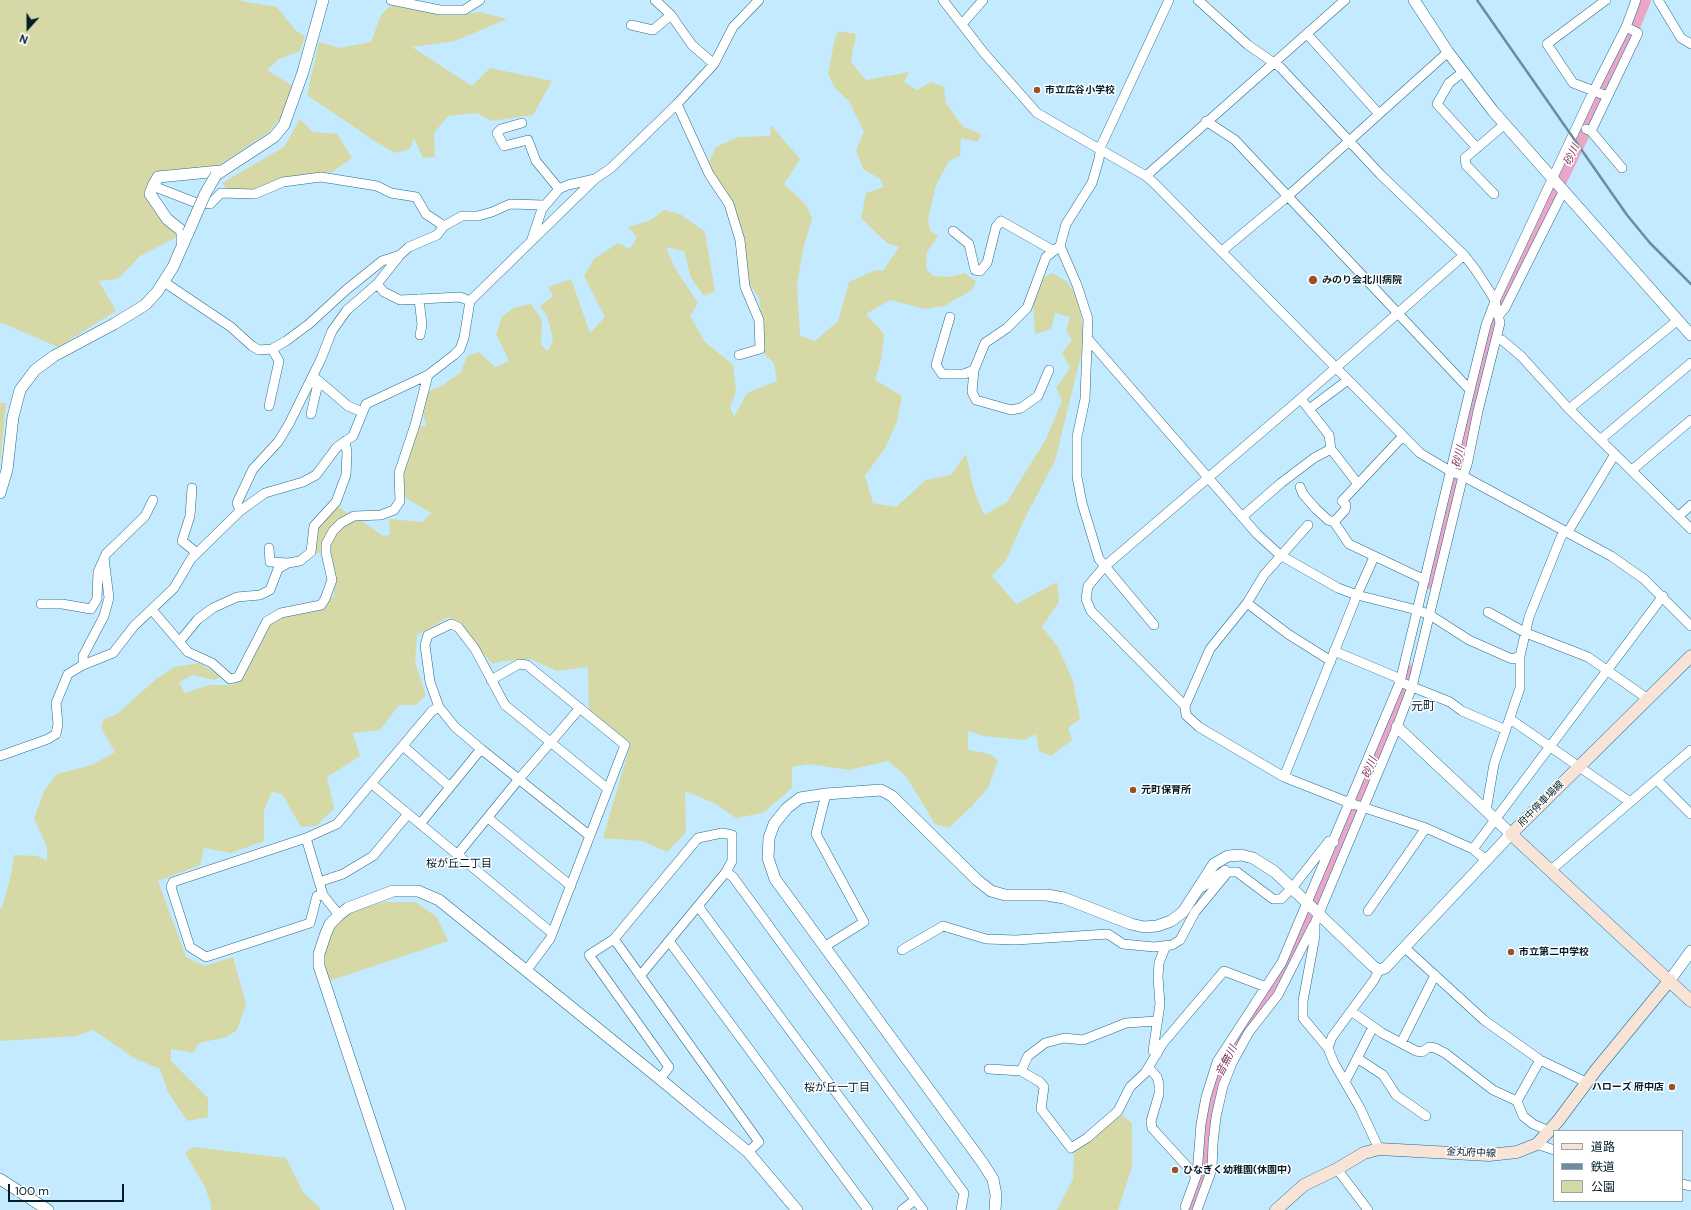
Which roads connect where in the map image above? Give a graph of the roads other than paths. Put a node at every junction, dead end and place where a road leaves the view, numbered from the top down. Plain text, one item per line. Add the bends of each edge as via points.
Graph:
1 (323, 0) edge
2 (391, 0) edge
3 (480, 0) edge
4 (655, 0) edge
5 (759, 0) edge
6 (943, 0) edge
7 (983, 0) edge
8 (1168, 0) edge
9 (1198, 0) edge
10 (1345, 0) edge
11 (1414, 0) edge
12 (1606, 0) edge
13 (1636, 0) edge
14 (1658, 0) edge
15 (670, 16) junction
16 (963, 23) junction
17 (631, 25) dead end
18 (1626, 27) junction
19 (1306, 34) junction
20 (1690, 42) edge
21 (1448, 52) junction
22 (1273, 63) junction
23 (714, 64) junction
24 (1464, 72) junction
25 (1594, 92) junction
26 (1607, 96) junction
27 (677, 104) junction
28 (1379, 114) junction
29 (1206, 121) junction
30 (522, 123) dead end
31 (1505, 124) junction
32 (1578, 126) junction
33 (1591, 131) junction
34 (1349, 141) junction
35 (1476, 148) junction
36 (1099, 149) junction
37 (1622, 168) dead end
38 (218, 173) junction
39 (1146, 176) junction
40 (1553, 176) junction
41 (595, 179) junction
42 (153, 186) junction
43 (559, 189) junction
44 (1564, 190) junction
45 (1494, 194) dead end
46 (1288, 196) junction
47 (544, 205) junction
48 (444, 226) junction
49 (953, 231) dead end
50 (531, 240) junction
51 (182, 246) junction
52 (1057, 248) junction
53 (1222, 251) junction
54 (400, 255) junction
55 (1464, 255) junction
56 (164, 282) junction
57 (377, 284) junction
58 (420, 299) junction
59 (470, 301) junction
60 (1494, 301) junction
61 (1398, 314) junction
62 (1499, 315) junction
63 (950, 317) dead end
64 (1678, 320) junction
65 (420, 335) dead end
66 (1691, 335) edge
67 (1088, 338) junction
68 (1496, 339) junction
69 (272, 350) junction
70 (740, 355) dead end
71 (1691, 363) edge
72 (1336, 367) junction
73 (974, 370) junction
74 (1048, 370) dead end
75 (428, 375) junction
76 (315, 379) junction
77 (1348, 380) junction
78 (1470, 390) junction
79 (1301, 399) junction
80 (269, 406) dead end
81 (1309, 409) junction
82 (1569, 409) junction
83 (362, 412) junction
84 (311, 414) dead end
85 (1691, 420) edge
86 (1403, 436) junction
87 (1600, 440) junction
88 (345, 441) junction
89 (1331, 449) junction
90 (1615, 454) junction
91 (1632, 470) junction
92 (1450, 471) junction
93 (1463, 476) junction
94 (1209, 477) junction
95 (1358, 484) junction
96 (1300, 487) dead end
97 (192, 488) dead end
98 (0, 493) edge
99 (153, 500) dead end
100 (1691, 505) edge
101 (240, 511) junction
102 (1242, 516) junction
103 (1679, 516) junction
104 (1334, 522) junction
105 (1308, 525) dead end
106 (1691, 528) edge
107 (1565, 532) junction
108 (269, 548) dead end
109 (197, 553) junction
110 (1280, 555) junction
111 (1374, 557) junction
112 (104, 558) junction
113 (288, 563) junction
114 (1104, 567) junction
115 (1425, 580) junction
116 (1357, 595) junction
117 (1663, 596) junction
118 (1247, 603) junction
119 (41, 604) dead end
120 (152, 610) junction
121 (1417, 610) junction
122 (1488, 612) dead end
123 (1430, 615) junction
124 (1154, 625) dead end
125 (1691, 626) edge
126 (1526, 633) junction
127 (180, 641) junction
128 (1334, 651) junction
129 (1520, 656) junction
130 (1691, 656) edge
131 (1331, 660) junction
132 (83, 665) junction
133 (1608, 669) junction
134 (491, 680) junction
135 (1400, 682) junction
136 (1412, 687) junction
137 (1648, 699) junction
138 (1185, 706) junction
139 (438, 707) junction
140 (580, 708) junction
141 (1510, 719) junction
142 (1397, 727) junction
143 (1506, 730) junction
144 (550, 742) junction
145 (403, 746) junction
146 (1550, 747) junction
147 (481, 749) junction
148 (1691, 750) edge
149 (0, 756) edge
150 (1579, 766) junction
151 (1284, 777) junction
152 (519, 779) junction
153 (1657, 780) junction
154 (372, 784) junction
155 (450, 787) junction
156 (608, 789) junction
157 (826, 794) junction
158 (1630, 802) junction
159 (1350, 803) junction
160 (1363, 807) junction
161 (1486, 811) junction
162 (408, 814) junction
163 (1691, 814) edge
164 (488, 818) junction
165 (1496, 819) junction
166 (420, 824) junction
167 (1426, 828) junction
168 (1511, 834) junction
169 (590, 836) junction
170 (306, 838) junction
171 (1334, 842) junction
172 (1473, 849) junction
173 (457, 856) junction
174 (1486, 860) junction
175 (1551, 870) junction
176 (726, 872) junction
177 (1228, 872) junction
178 (320, 882) junction
179 (571, 886) junction
180 (1199, 886) junction
181 (1292, 888) junction
182 (323, 895) junction
183 (1307, 902) junction
184 (698, 906) junction
185 (1368, 911) dead end
186 (339, 914) junction
187 (1317, 919) junction
188 (552, 933) junction
189 (614, 939) junction
190 (669, 941) junction
191 (1166, 945) junction
192 (824, 947) junction
193 (1404, 947) junction
194 (902, 950) dead end
195 (1691, 951) edge
196 (1379, 970) junction
197 (526, 971) junction
198 (1435, 975) junction
199 (640, 976) junction
200 (1670, 980) junction
201 (1266, 987) junction
202 (1691, 1001) edge
203 (1351, 1011) junction
204 (1156, 1021) junction
205 (1373, 1027) junction
206 (1401, 1043) junction
207 (1328, 1048) junction
208 (1157, 1054) junction
209 (1357, 1058) junction
210 (1540, 1060) junction
211 (1149, 1068) junction
212 (989, 1069) dead end
213 (1021, 1071) junction
214 (660, 1079) junction
215 (1345, 1082) junction
216 (1586, 1082) junction
217 (1517, 1101) junction
218 (1426, 1116) dead end
219 (1549, 1131) junction
220 (1537, 1144) junction
221 (1379, 1149) junction
222 (1553, 1150) edge
223 (748, 1152) junction
224 (1338, 1170) junction
225 (1197, 1174) junction
226 (0, 1179) edge
227 (915, 1200) junction
228 (1185, 1207) dead end
229 (48, 1210) edge
230 (400, 1210) edge
231 (797, 1210) edge
232 (868, 1210) edge
233 (902, 1210) edge
234 (923, 1210) edge
235 (961, 1210) edge
236 (995, 1210) edge
237 (1197, 1210) edge
238 (1276, 1210) edge
239 (1368, 1210) edge

1 - 38 street via 303,72 284,125 274,137 259,148
2 - 3 street via 440,10 464,10
4 - 15 street
5 - 23 street via 733,27
6 - 16 street
7 - 16 street
8 - 36 street
9 - 22 street via 1248,46
10 - 19 street
11 - 21 street
12 - 25 street via 1547,44 1573,82
13 - 18 street
14 - 20 street via 1681,38
15 - 17 street via 653,30
15 - 23 street via 692,45
16 - 36 street via 984,53 1036,113
18 - 25 street
18 - 26 street via 1638,32
19 - 22 street
19 - 28 street
21 - 24 street
21 - 28 street
22 - 29 street
22 - 34 street via 1280,67
23 - 27 street
24 - 31 street
24 - 35 street via 1449,83 1437,104
25 - 26 street
25 - 32 street
26 - 33 street
27 - 41 street via 611,168
27 - 70 street via 709,174 729,204 740,240 745,287 759,320 760,349
28 - 34 street
29 - 39 street
29 - 46 street via 1235,140
30 - 43 street via 501,129 497,133 504,146 528,140 536,161
31 - 35 street
31 - 40 street
32 - 33 street
32 - 40 street
33 - 37 street
34 - 46 street
34 - 55 street
35 - 45 street via 1465,158 1466,165
36 - 39 street
36 - 52 street via 1099,159 1092,182 1066,224
38 - 42 street via 158,177
38 - 51 street, bridge via 205,194
39 - 53 street
40 - 44 street
40 - 60 street
41 - 43 street
41 - 50 street
42 - 48 street via 194,202 210,204 222,193 255,194 283,182 320,177 377,186 391,193 416,197 426,214
42 - 51 street via 150,194 167,219 182,230
43 - 47 street
44 - 62 street via 1505,308
44 - 64 street
46 - 53 street
46 - 61 street
47 - 48 street via 510,204 478,216 462,216
47 - 50 street
48 - 54 street via 437,234 408,247
49 - 52 street via 969,244 976,270 980,271 986,263 996,227 1002,221
50 - 59 street
51 - 56 street
52 - 67 street via 1082,299 1088,319
52 - 73 street via 1046,258 1027,308 1007,328 985,343
53 - 72 street
54 - 57 street
54 - 69 street via 382,261 309,324
55 - 60 street
55 - 61 street
56 - 69 street via 231,327 252,346 259,350
56 - 98 street via 145,305 54,356 36,370 20,390
57 - 58 street via 384,292 400,300
57 - 76 street via 347,310 332,331
58 - 59 street via 460,297
58 - 65 street
59 - 75 street via 460,349
60 - 62 street
60 - 78 street
61 - 72 street
61 - 78 street
62 - 68 street via 1500,324
63 - 73 street via 936,365 942,374 964,374
64 - 66 street
64 - 82 street
67 - 94 street
67 - 114 street via 1085,399 1077,437 1077,477 1089,530
68 - 82 street via 1502,340 1521,356
68 - 93 street
69 - 80 street via 279,361
71 - 87 street
72 - 77 street
72 - 79 street
73 - 74 street via 972,392 976,400 1011,410 1021,408 1038,396
75 - 83 street via 366,404
75 - 127 street via 399,473 400,501 394,510 381,515 354,516 333,531 326,544 332,580 321,605 281,613 267,621 238,677 230,679 212,663 188,652
76 - 83 street via 348,406
76 - 84 street
76 - 101 street via 278,442 253,468 237,503
77 - 81 street
77 - 86 street
78 - 92 street
79 - 81 street
79 - 94 street
81 - 89 street via 1329,435
82 - 87 street
83 - 88 street via 353,436
85 - 91 street
86 - 92 street via 1420,453
86 - 95 street
87 - 90 street
88 - 101 street via 336,447 316,475 303,482 265,493
88 - 113 street via 346,475 336,502 314,526 311,552 300,561
89 - 95 street
89 - 102 street via 1314,458
90 - 91 street
90 - 107 street via 1569,530
91 - 103 street
92 - 93 street
92 - 115 street
93 - 107 street
93 - 123 street
94 - 102 street
94 - 114 street
95 - 104 street via 1342,501 1346,505 1345,510
96 - 104 street via 1316,509
97 - 109 street via 190,516 182,541
99 - 112 street via 145,516 122,536
100 - 103 street
101 - 109 street
102 - 110 street
103 - 106 street
104 - 111 street via 1350,544
105 - 110 street
107 - 117 street via 1611,556
107 - 126 street via 1529,617
108 - 113 street via 270,562
109 - 120 street via 174,588
110 - 116 street via 1338,588
110 - 118 street
111 - 115 street
111 - 116 street
112 - 119 street via 98,572 98,599 91,609 62,604
112 - 132 street via 109,598 104,616 83,656
113 - 127 street via 278,568 270,590 260,595 237,598 213,608 198,619
114 - 124 street
114 - 138 street via 1088,586 1086,599 1092,611
115 - 121 street
116 - 121 street
116 - 128 street
117 - 125 street
117 - 133 street
118 - 131 street via 1288,634
118 - 138 street via 1210,649
120 - 127 street
120 - 132 street via 134,626 113,653
121 - 123 street
121 - 135 street
122 - 126 street
123 - 129 street via 1469,640 1512,659
123 - 136 street
126 - 129 street
126 - 133 street via 1588,657
128 - 131 street
128 - 135 street via 1396,677
129 - 141 street via 1520,688
130 - 137 main road, 府中停車場線
131 - 151 street
132 - 149 street via 68,674 56,703 56,734 48,740
133 - 137 street
133 - 146 street
134 - 139 street via 475,649 458,627 451,624 428,635 425,645 430,682
134 - 140 street via 518,664 527,665
134 - 144 street via 505,704
135 - 136 street
135 - 159 street
136 - 142 street
136 - 143 street via 1450,702 1462,711
137 - 150 main road, 府中停車場線
138 - 151 street via 1186,715 1199,727
139 - 145 street
139 - 147 street via 455,727
140 - 144 street
140 - 156 street via 625,745
141 - 143 street
141 - 146 street
142 - 160 street
142 - 161 street
143 - 161 street via 1494,764
144 - 152 street
144 - 156 street
145 - 154 street
145 - 155 street
146 - 150 street
146 - 165 street
147 - 152 street
147 - 155 street
148 - 153 street
150 - 158 street
150 - 168 main road, 府中停車場線
151 - 159 street
152 - 164 street
152 - 169 street
153 - 158 street
153 - 163 street
154 - 162 street
154 - 170 street via 338,824
155 - 166 street
156 - 169 street
157 - 180 street via 881,790 892,796 977,880 991,891 1005,895 1047,895 1064,898 1144,927 1172,921 1183,912
157 - 192 street via 816,834 864,922
157 - 192 street via 800,798 788,808 774,824 769,838 768,858 775,878
158 - 175 street
159 - 160 street
159 - 171 street
160 - 167 street
160 - 187 street
161 - 165 street
162 - 166 street
162 - 178 street via 373,856 343,874
164 - 173 street
164 - 179 street
165 - 168 street
165 - 172 street
166 - 173 street
167 - 172 street
167 - 185 street
168 - 174 street
168 - 175 main road, 府中停車場線
169 - 179 street
170 - 178 street
170 - 182 street via 173,882 171,887 190,947 206,957 310,923 317,896
171 - 181 street via 1329,841
171 - 183 street
172 - 174 street
173 - 188 street
174 - 193 street
175 - 200 main road, 府中停車場線
176 - 184 street
176 - 189 street via 732,861 732,835 722,833 698,838
176 - 235 street via 733,877 964,1193
177 - 180 street via 1224,870 1203,888
177 - 181 street via 1237,872 1273,899 1280,899
177 - 191 street via 1195,912 1180,940 1172,945
178 - 182 street
179 - 188 street
180 - 181 street via 1214,864 1228,856 1241,855 1264,864
181 - 183 street
182 - 186 street
183 - 187 street
183 - 201 street via 1282,962
184 - 190 street
184 - 227 street
186 - 197 street via 393,891 418,891 439,900
186 - 230 street via 326,933 319,954 319,966
187 - 196 street
187 - 207 street via 1303,1001 1303,1018
187 - 237 street via 1278,995 1249,1032 1232,1063 1223,1086 1216,1117 1212,1169
188 - 197 street
189 - 199 street
189 - 214 street via 588,955 669,1066
190 - 199 street
190 - 232 street
191 - 194 street via 1154,947 1123,944 1108,934 1016,940 986,939 943,926
191 - 204 street via 1159,963 1160,1004
192 - 236 street via 982,1162 993,1179
193 - 196 street via 1385,968
193 - 198 street
195 - 200 street
196 - 203 street
197 - 214 street
198 - 206 street
198 - 210 street via 1484,1020
199 - 223 street via 759,1142
200 - 202 main road
200 - 216 main road, 金丸府中線
201 - 208 street via 1224,971 1163,1043
201 - 225 street via 1217,1062 1206,1096
203 - 205 street
203 - 207 street via 1332,1037
204 - 208 street via 1153,1051
204 - 213 street via 1126,1023 1083,1040 1064,1038 1045,1042 1028,1056
205 - 206 street
205 - 209 street
206 - 217 street via 1422,1052 1435,1048 1493,1090
207 - 215 street
208 - 211 street
209 - 215 street
209 - 218 street via 1383,1075 1396,1094
210 - 216 street
210 - 217 street
211 - 213 street via 1130,1087 1118,1111 1072,1148 1041,1109 1044,1087
211 - 225 street via 1157,1077 1159,1084 1159,1094 1151,1121 1152,1128 1194,1174
212 - 213 street
214 - 223 street
215 - 221 street
216 - 219 main road, 金丸府中線
217 - 219 street via 1523,1116
219 - 220 main road, 金丸府中線
220 - 221 main road, 金丸府中線 via 1517,1152 1489,1155
220 - 222 street
221 - 224 main road, 金丸府中線 via 1364,1153
223 - 231 street
224 - 238 main road, 金丸府中線 via 1304,1185
224 - 239 street
225 - 228 street
226 - 229 street
227 - 233 street
227 - 234 street

